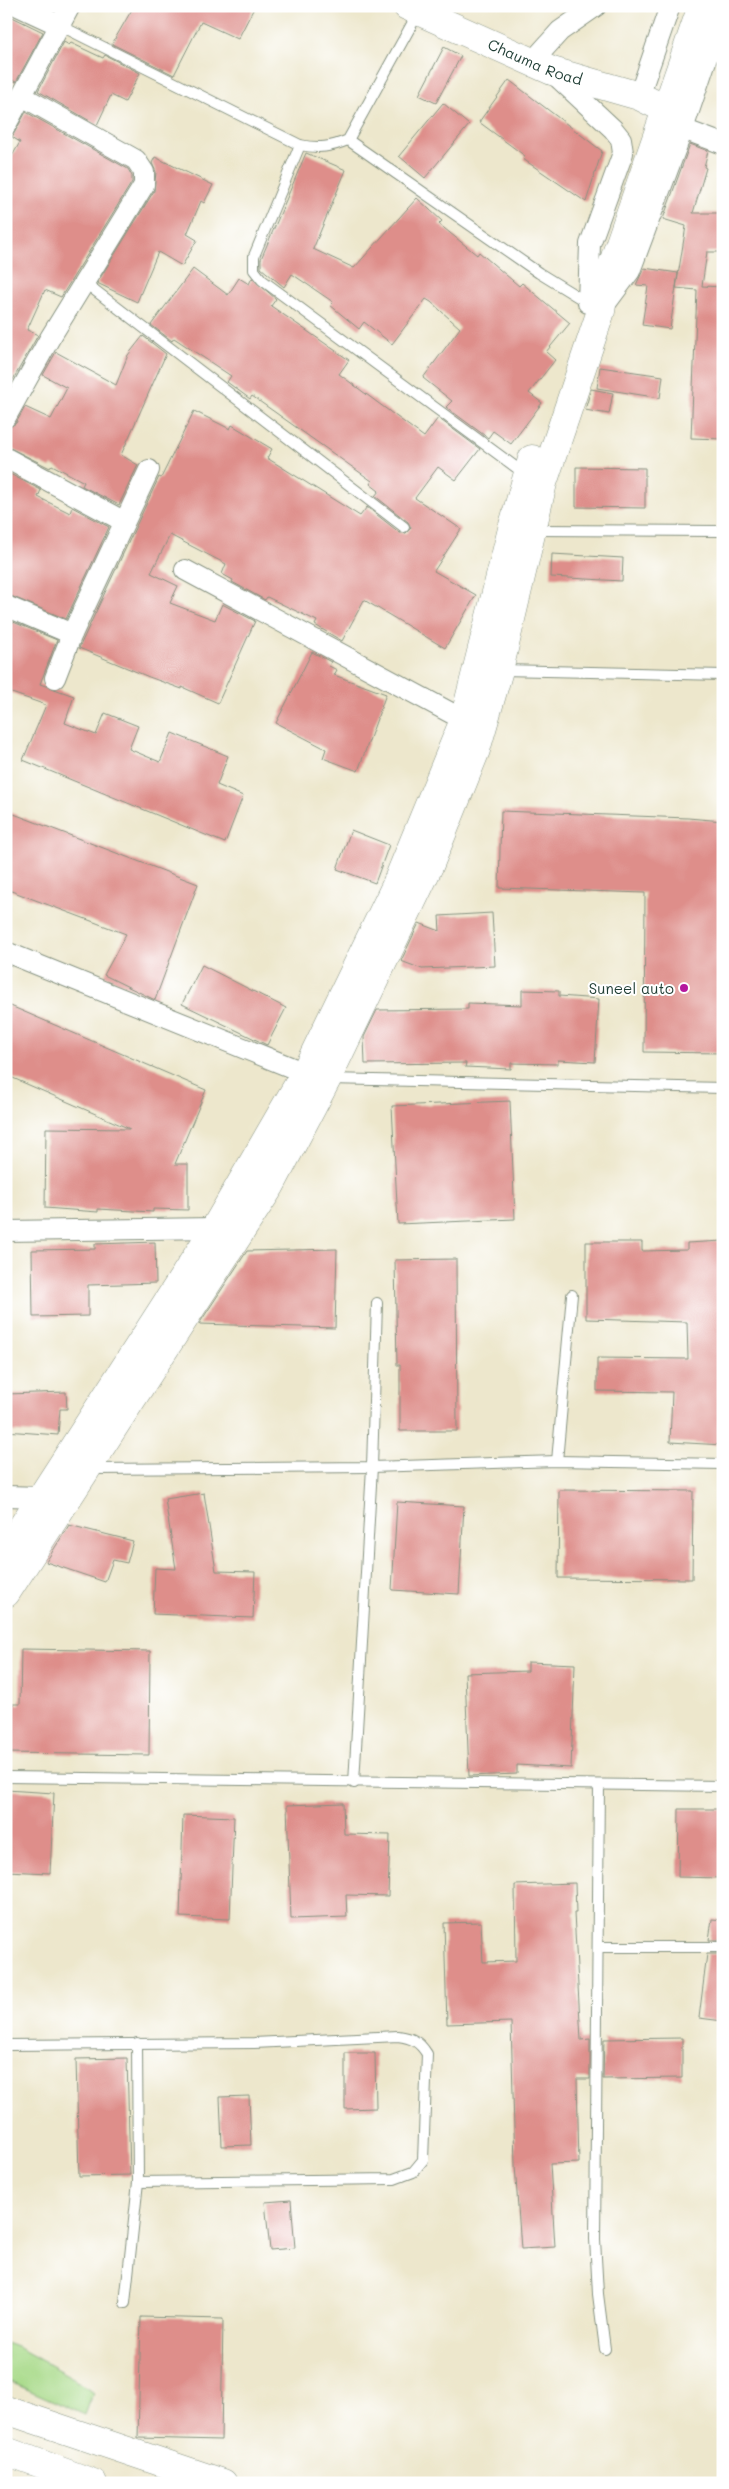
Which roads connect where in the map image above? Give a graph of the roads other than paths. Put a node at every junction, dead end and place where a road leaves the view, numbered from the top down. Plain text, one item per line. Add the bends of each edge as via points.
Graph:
1 (18, 6) edge
2 (70, 6) edge
3 (596, 6) edge
4 (670, 6) edge
5 (702, 6) edge
6 (412, 9) edge
7 (723, 10) edge
8 (60, 26) junction
9 (542, 66) junction
10 (22, 96) junction
11 (639, 96) junction
12 (675, 119) junction
13 (6, 125) edge
14 (348, 140) junction
15 (723, 144) edge
16 (300, 145) junction
17 (84, 282) junction
18 (597, 302) junction
19 (6, 417) edge
20 (6, 458) edge
21 (149, 470) dead end
22 (527, 475) junction
23 (124, 521) junction
24 (404, 527) dead end
25 (522, 530) junction
26 (723, 531) edge
27 (185, 570) dead end
28 (6, 606) edge
29 (72, 634) junction
30 (488, 668) junction
31 (723, 675) edge
32 (55, 678) dead end
33 (464, 720) junction
34 (420, 860) junction
35 (6, 952) edge
36 (316, 1076) junction
37 (723, 1088) edge
38 (6, 1231) edge
39 (226, 1232) junction
40 (572, 1294) dead end
41 (377, 1303) dead end
42 (557, 1461) junction
43 (723, 1464) edge
44 (372, 1467) junction
45 (86, 1469) junction
46 (6, 1496) edge
47 (51, 1502) junction
48 (6, 1552) edge
49 (6, 1593) edge
50 (6, 1778) edge
51 (354, 1784) junction
52 (600, 1785) junction
53 (723, 1786) edge
54 (598, 1947) junction
55 (723, 1947) edge
56 (137, 2043) junction
57 (6, 2045) edge
58 (138, 2182) junction
59 (125, 2303) dead end
60 (605, 2349) dead end
61 (6, 2410) edge
62 (6, 2450) edge
63 (93, 2483) edge
64 (223, 2483) edge

1 - 8 street
2 - 8 street
3 - 9 street via 560,31
4 - 11 street
5 - 12 street via 687,52
6 - 9 street, Chauma Road
6 - 14 lane
7 - 12 street
8 - 10 street
8 - 16 lane
9 - 11 street, Chauma Road
9 - 18 street via 621,139 623,153 591,238
10 - 13 street
10 - 17 street via 136,160 144,172 144,185
11 - 12 street, Chauma Road
12 - 15 street
12 - 18 street
14 - 16 lane via 332,147
14 - 18 lane via 539,272
16 - 22 lane via 254,256 254,270 262,280
17 - 19 street
17 - 24 lane
18 - 22 street
18 - 25 street via 544,483
20 - 23 street
21 - 23 street
22 - 25 street
23 - 29 street
25 - 26 lane
25 - 30 street
27 - 33 street
28 - 29 street
29 - 32 street
30 - 31 lane
30 - 33 street
30 - 34 street via 476,750
33 - 34 street
34 - 36 street
35 - 36 street
36 - 37 lane
36 - 39 street via 271,1185
38 - 39 street
39 - 45 street
39 - 47 street
40 - 42 lane
41 - 44 lane
42 - 43 lane
42 - 44 lane
44 - 45 lane
44 - 51 lane
45 - 47 street
46 - 47 street
47 - 48 street
47 - 49 street
50 - 51 lane
51 - 52 lane
52 - 53 lane
52 - 54 lane
54 - 55 lane
54 - 60 lane via 595,2238
56 - 57 lane
56 - 58 lane
56 - 58 lane via 254,2043 398,2036 413,2038 427,2054 423,2160 412,2172 394,2178
58 - 59 lane
61 - 64 street
62 - 63 street

